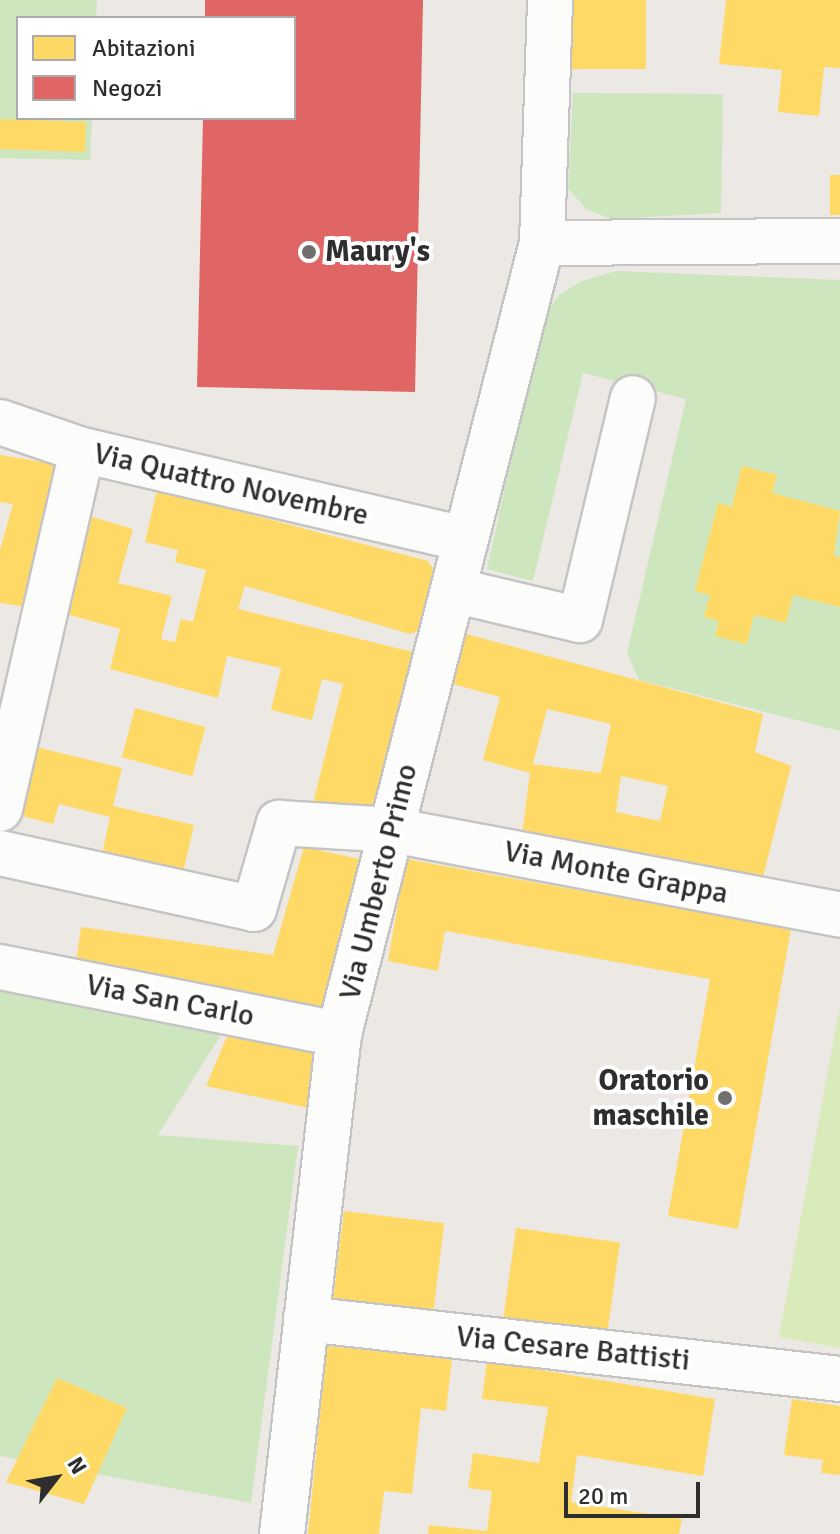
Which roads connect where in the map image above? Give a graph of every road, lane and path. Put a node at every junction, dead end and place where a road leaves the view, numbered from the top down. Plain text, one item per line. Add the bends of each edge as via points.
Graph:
1 (550, 0) edge
2 (840, 241) edge
3 (542, 243) junction
4 (633, 398) dead end
5 (0, 422) edge
6 (82, 450) junction
7 (465, 539) junction
8 (453, 590) junction
9 (0, 809) edge
10 (392, 830) junction
11 (0, 853) edge
12 (840, 915) edge
13 (0, 967) edge
14 (339, 1034) junction
15 (306, 1319) junction
16 (840, 1379) edge
17 (282, 1534) edge

1 - 3 street, Via Umberto Primo
2 - 3 street
3 - 7 street, Via Umberto Primo
4 - 8 street via 580,620
5 - 6 street, Via Quattro Novembre
6 - 7 street, Via Quattro Novembre
6 - 9 street
7 - 8 street, Via Umberto Primo
8 - 10 street, Via Umberto Primo
10 - 11 street, Via Monte Grappa via 279,823 254,909
10 - 12 street, Via Monte Grappa
10 - 14 street, Via Umberto Primo
13 - 14 street, Via San Carlo
14 - 15 street, Via Umberto Primo
15 - 16 street, Via Cesare Battisti
15 - 17 street, Via Umberto Primo

